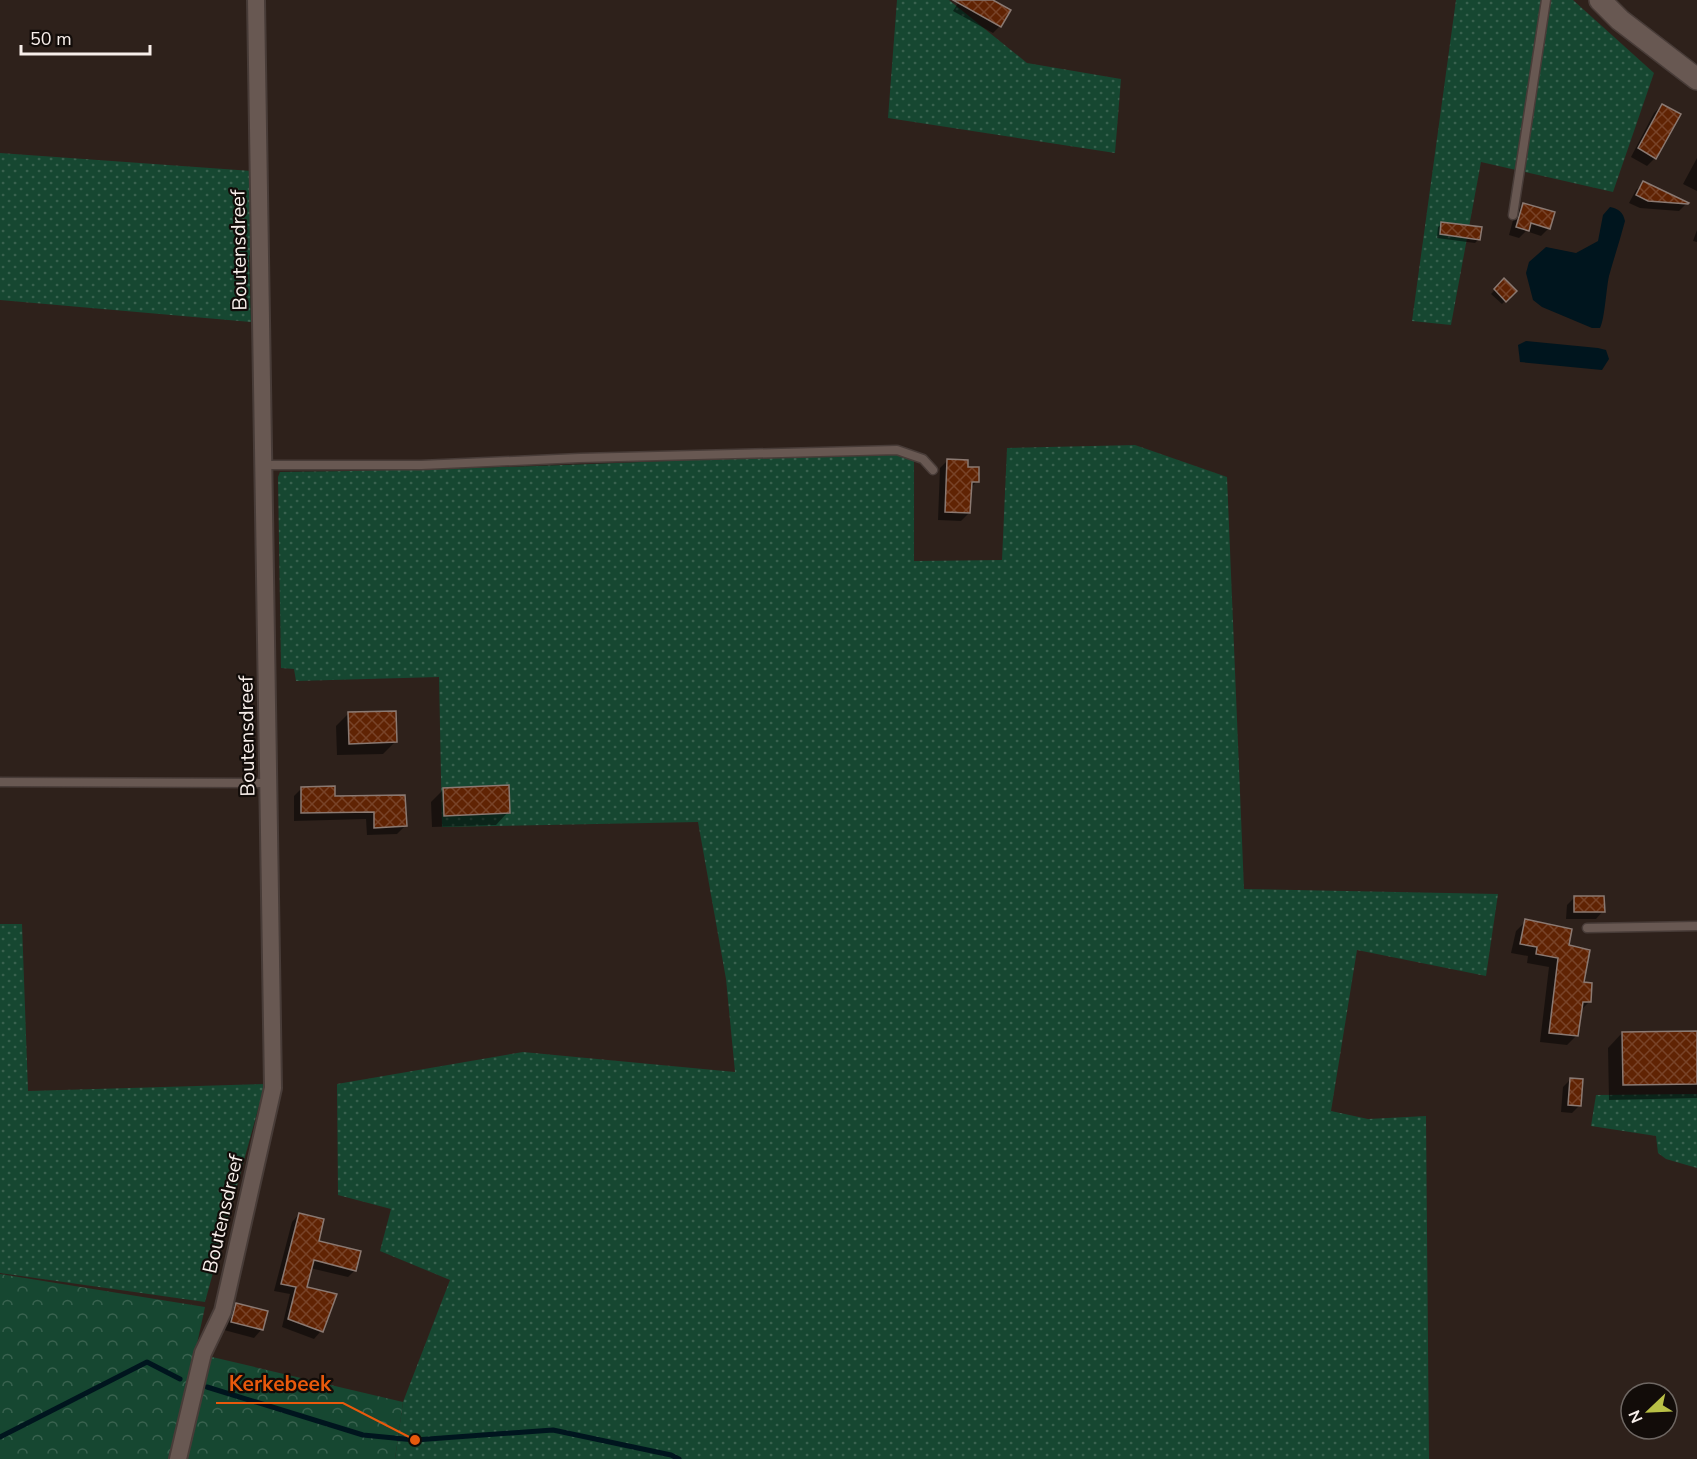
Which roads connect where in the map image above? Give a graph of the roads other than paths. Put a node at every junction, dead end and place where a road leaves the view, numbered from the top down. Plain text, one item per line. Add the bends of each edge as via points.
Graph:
1 (256, 0) edge
2 (1545, 0) edge
3 (1600, 0) edge
4 (1697, 79) edge
5 (1513, 215) dead end
6 (264, 465) junction
7 (933, 470) dead end
8 (0, 782) edge
9 (268, 783) junction
10 (1697, 926) edge
11 (1587, 928) dead end
12 (178, 1459) edge

1 - 6 street, Boutensdreef
2 - 5 lane
3 - 4 street
6 - 7 lane via 421,465 897,450 923,459
6 - 9 street, Boutensdreef
8 - 9 lane
9 - 12 street, Boutensdreef via 273,1088 222,1311 203,1353
10 - 11 lane

